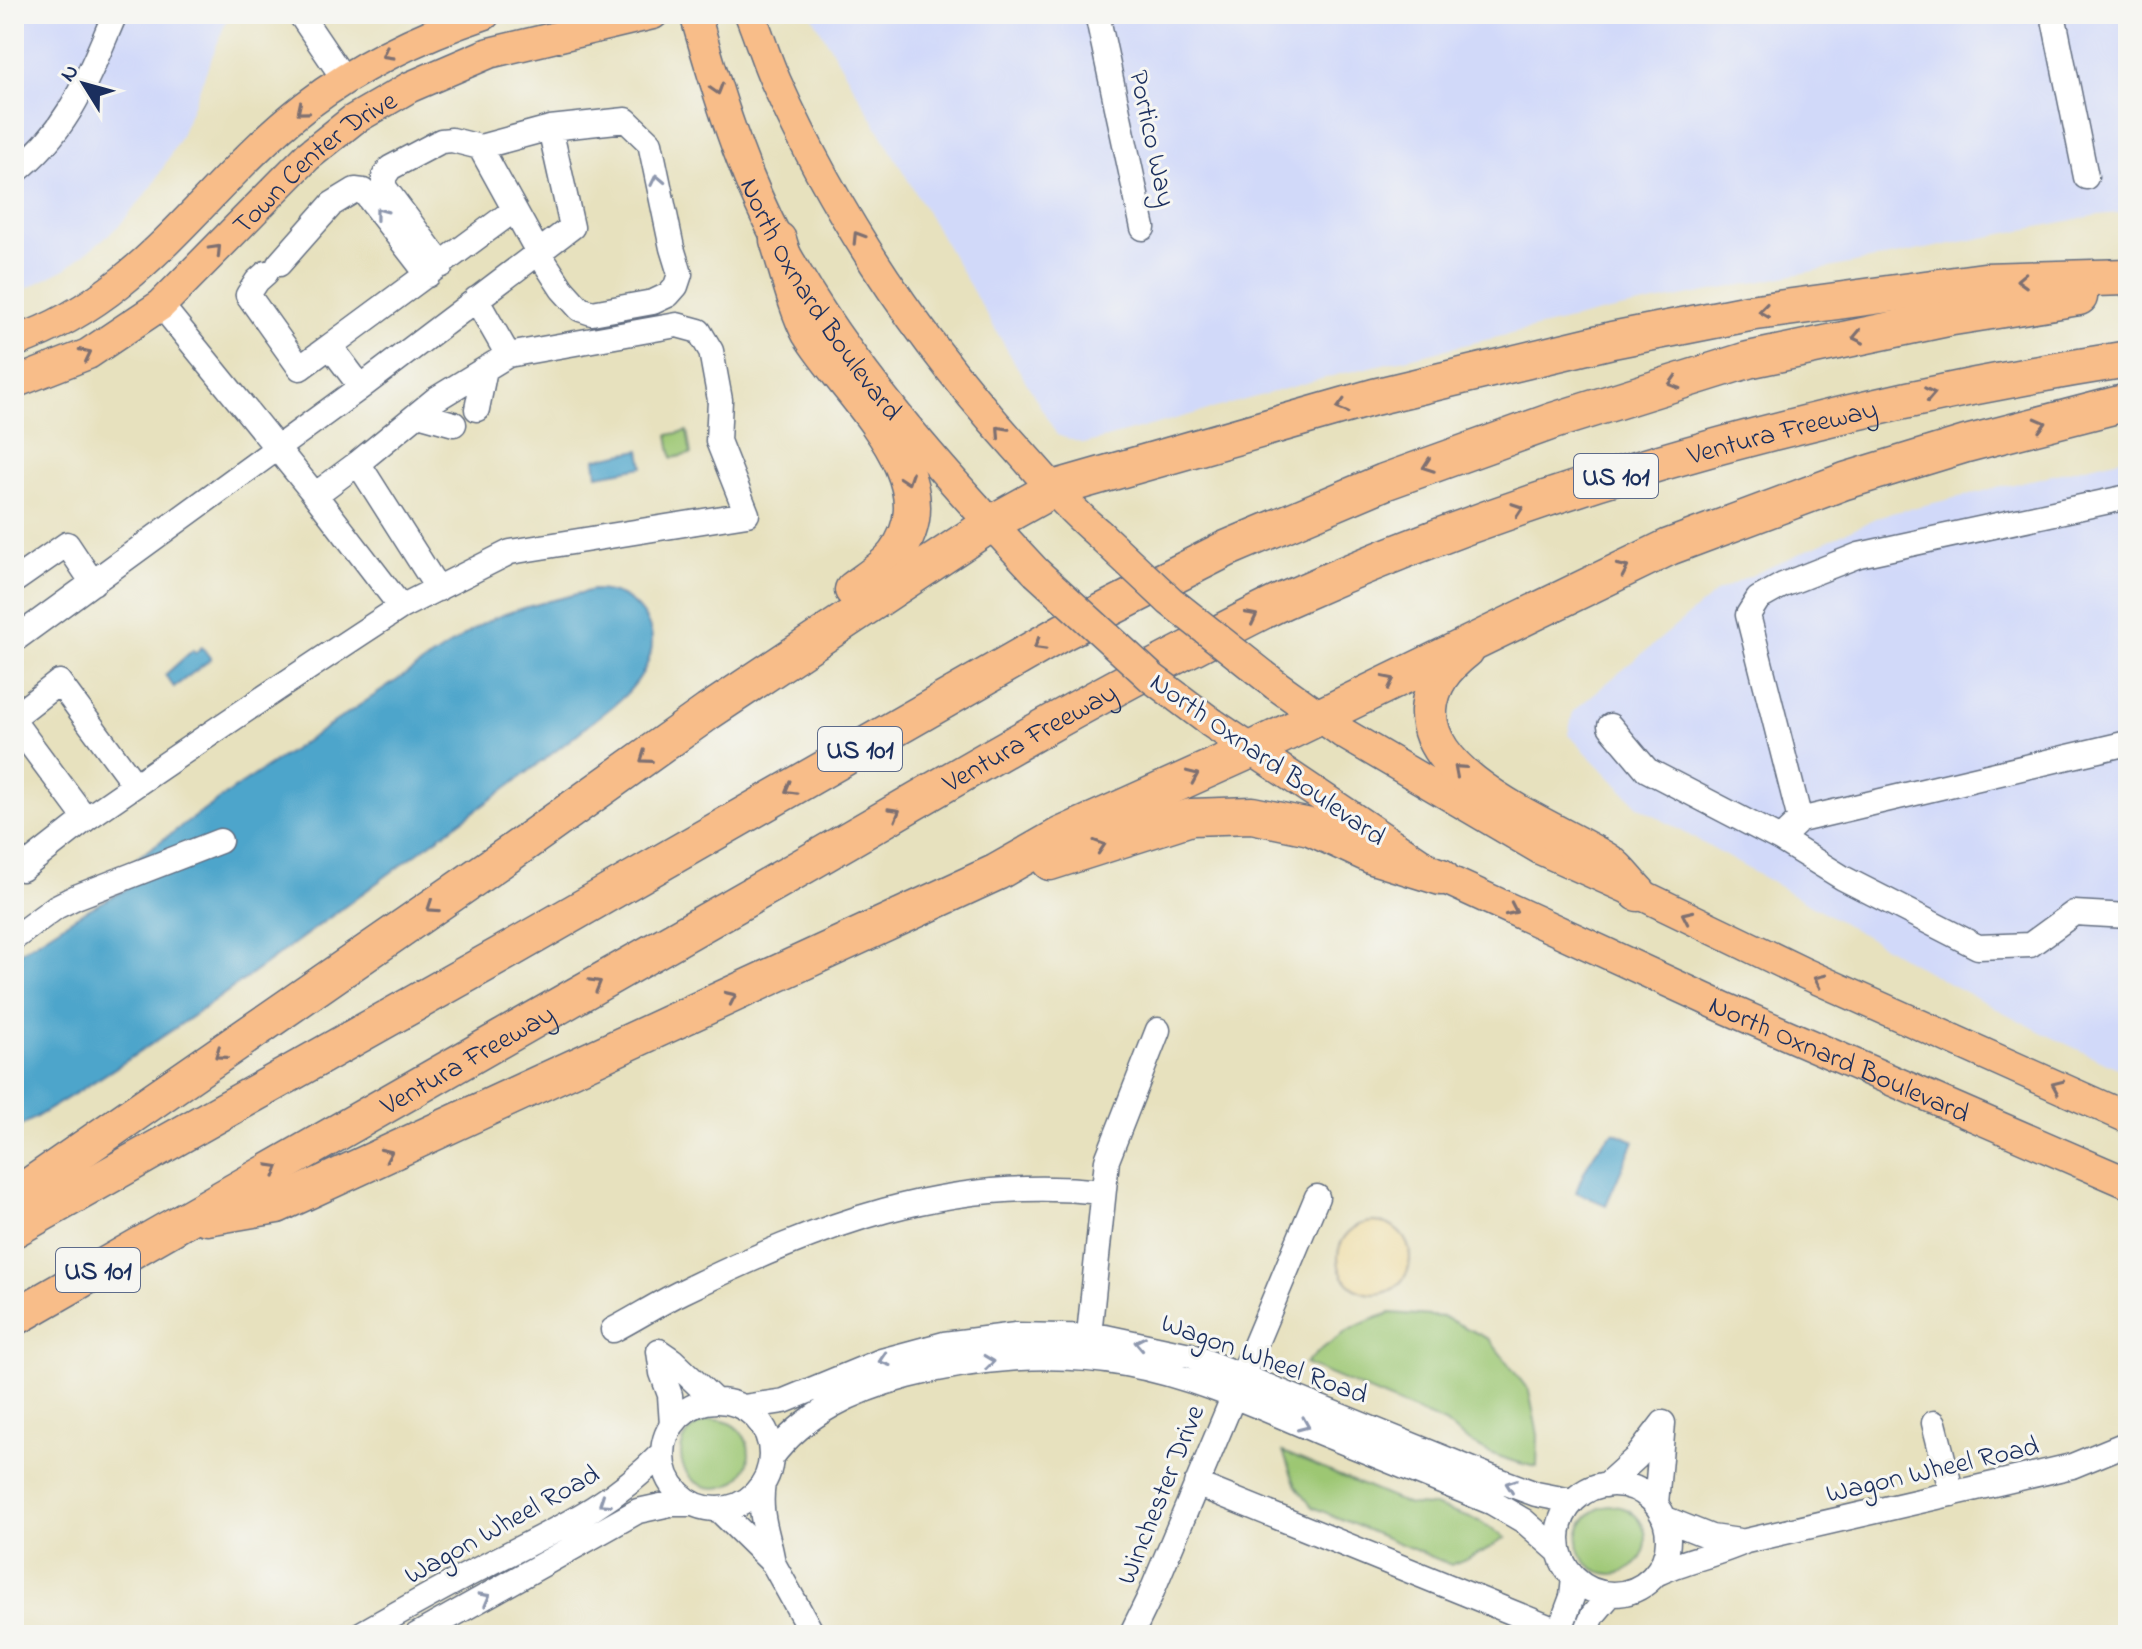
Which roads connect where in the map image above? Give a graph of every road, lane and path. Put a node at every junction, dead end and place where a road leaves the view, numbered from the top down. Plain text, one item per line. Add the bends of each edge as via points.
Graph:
1 (115, 14) edge
2 (300, 14) edge
3 (485, 14) edge
4 (653, 14) edge
5 (695, 14) edge
6 (750, 14) edge
7 (1097, 14) edge
8 (2053, 14) edge
9 (344, 79) junction
10 (550, 128) junction
11 (480, 147) junction
12 (14, 173) edge
13 (2086, 177) dead end
14 (514, 210) junction
15 (1143, 228) dead end
16 (778, 240) junction
17 (538, 252) junction
18 (435, 270) junction
19 (134, 274) junction
20 (2128, 277) edge
21 (2128, 290) edge
22 (476, 299) junction
23 (161, 305) junction
24 (14, 342) edge
25 (330, 346) junction
26 (508, 355) junction
27 (2128, 359) edge
28 (485, 369) junction
29 (14, 383) edge
30 (361, 387) junction
31 (2128, 402) edge
32 (477, 409) dead end
33 (418, 414) junction
34 (454, 424) dead end
35 (277, 447) junction
36 (358, 463) junction
37 (1053, 489) junction
38 (315, 495) junction
39 (2128, 497) edge
40 (992, 523) junction
41 (14, 581) edge
42 (93, 583) junction
43 (438, 589) junction
44 (401, 607) junction
45 (1487, 633) junction
46 (14, 640) edge
47 (708, 712) junction
48 (1319, 715) junction
49 (14, 719) edge
50 (1610, 726) dead end
51 (2128, 743) edge
52 (1251, 750) junction
53 (135, 785) junction
54 (86, 819) junction
55 (1800, 820) junction
56 (1780, 839) junction
57 (220, 841) dead end
58 (14, 854) edge
59 (997, 872) junction
60 (1441, 877) junction
61 (1638, 893) junction
62 (2128, 916) edge
63 (14, 938) edge
64 (1158, 1030) dead end
65 (2128, 1118) edge
66 (2128, 1183) edge
67 (1102, 1192) junction
68 (14, 1197) edge
69 (1317, 1197) dead end
70 (181, 1221) junction
71 (14, 1229) edge
72 (639, 1317) junction
73 (14, 1318) edge
74 (613, 1330) dead end
75 (1089, 1335) junction
76 (659, 1351) junction
77 (1237, 1385) junction
78 (714, 1400) junction
79 (743, 1407) junction
80 (1934, 1423) dead end
81 (672, 1425) junction
82 (2128, 1443) edge
83 (663, 1452) junction
84 (771, 1458) junction
85 (763, 1483) junction
86 (1196, 1484) junction
87 (1606, 1485) junction
88 (1952, 1494) junction
89 (1572, 1501) junction
90 (706, 1506) junction
91 (1661, 1511) junction
92 (1746, 1541) junction
93 (1558, 1551) junction
94 (773, 1563) junction
95 (1658, 1573) junction
96 (1574, 1578) junction
97 (1610, 1595) junction
98 (1563, 1633) edge
99 (359, 1635) edge
100 (417, 1635) edge
101 (813, 1635) edge
102 (1131, 1635) edge
103 (1585, 1635) edge

1 - 12 street via 72,110 36,156
2 - 9 street
3 -> 9 main road, Town Center Drive via 391,51
23 -> 4 main road, Town Center Drive via 299,165 353,120 410,87 489,53
5 -> 16 main road, North Oxnard Boulevard via 725,114
37 -> 6 main road, North Oxnard Boulevard via 967,393 876,267 816,166
7 - 15 street, Portico Way
8 - 13 street
9 -> 19 main road, Town Center Drive via 264,144
10 - 11 street
10 - 17 street via 572,227
17 -> 10 street via 572,300 592,313 653,302 668,295 680,274 650,143 626,120
11 - 14 street
11 - 18 street via 441,141 390,168 384,177 384,187
14 - 17 street
14 - 18 street
16 - 40 main road, North Oxnard Boulevard via 823,317 877,390
16 -> 47 highway via 809,331 896,450 911,488 912,517 886,565 749,669
17 - 22 street
18 - 25 street
18 -> 25 street via 363,191 355,190 332,204 248,295 300,368
19 - 23 main road
19 - 24 main road, Town Center Drive via 83,311
20 -> 37 highway via 1984,281 1733,316 1374,397
21 -> 71 highway, US 101 via 1953,317 1748,360 1412,472 1226,549 1063,632
22 - 26 street
22 - 30 street
29 -> 23 main road, Town Center Drive via 88,354
23 - 35 street
25 - 30 street
26 - 28 street
26 - 43 street via 677,325 699,331 711,351 720,400 718,441 747,514 510,552
70 -> 27 highway, Ventura Freeway / US 101 via 1069,714 1281,602 1492,518 1744,438 1872,406
28 - 32 street
28 - 33 street
30 - 35 street
45 -> 31 highway via 1669,547 1845,481
33 - 34 street
33 - 36 street
35 - 38 street
35 - 42 street
36 - 38 street
36 - 43 street
37 - 40 highway
37 - 48 main road, North Oxnard Boulevard, bridge via 1170,601
38 - 44 street
39 - 55 street via 1859,555 1758,599 1748,615
40 - 47 highway
40 - 52 main road, North Oxnard Boulevard, bridge via 1036,572 1152,678
41 - 42 street via 67,544
42 - 46 street
43 - 44 street
44 - 53 street
48 -> 45 highway
61 -> 45 highway via 1610,863 1514,810 1440,751 1429,722 1437,678
47 -> 68 highway
48 - 52 highway
48 - 61 main road, North Oxnard Boulevard via 1542,850
49 - 53 street via 59,682
49 - 54 street
50 - 56 street via 1647,770
51 - 55 street
59 -> 52 highway via 1060,836
52 - 60 main road, North Oxnard Boulevard
53 - 54 street
54 - 58 street via 22,869
55 - 56 street
56 - 62 street via 1843,878 1978,947 2030,945 2074,913
57 - 63 street via 76,897
59 -> 60 highway via 1052,862 1191,817 1252,815 1310,827 1373,856
70 -> 59 highway via 277,1205
60 -> 66 main road, North Oxnard Boulevard via 1723,1007
65 -> 61 main road, North Oxnard Boulevard
64 - 67 street via 1111,1146
67 - 72 street via 1000,1189 921,1200 865,1215 761,1255
67 - 75 street
69 - 77 street, Winchester Drive
70 - 73 highway, Ventura Freeway / US 101
72 - 74 street
72 - 76 street
77 -> 75 street, Wagon Wheel Road via 1190,1355
75 -> 79 street, Wagon Wheel Road via 1016,1335 944,1344 881,1361 784,1401
76 - 78 street
76 - 81 street
84 -> 77 street, Wagon Wheel Road via 799,1426 840,1401 893,1380 968,1364 1041,1357 1124,1363
77 - 86 street, Winchester Drive
89 -> 77 street, Wagon Wheel Road via 1536,1494
77 -> 93 street, Wagon Wheel Road via 1493,1503
78 - 79 street
78 - 81 street via 683,1412
79 - 84 street via 764,1429
80 - 88 street
81 - 83 street
82 - 88 street, Wagon Wheel Road via 2072,1466
83 - 90 street via 670,1483 681,1495
83 -> 99 street, Wagon Wheel Road via 631,1484 584,1516
84 - 85 street
85 - 90 street via 735,1505
85 - 94 street via 760,1515
86 - 98 street
86 - 102 street, Winchester Drive
87 - 89 street
87 - 91 street via 1640,1493
87 - 91 street via 1663,1423
88 - 92 street, Wagon Wheel Road
89 - 93 street via 1557,1532
90 - 94 street
100 -> 90 street, Wagon Wheel Road via 638,1511 670,1504
91 - 92 street, Wagon Wheel Road via 1711,1537
91 - 95 street via 1669,1539
92 - 95 street, Wagon Wheel Road
93 - 96 street
94 - 101 street
95 - 97 street via 1637,1588
96 - 97 street via 1587,1589
96 - 98 street
97 - 103 street

